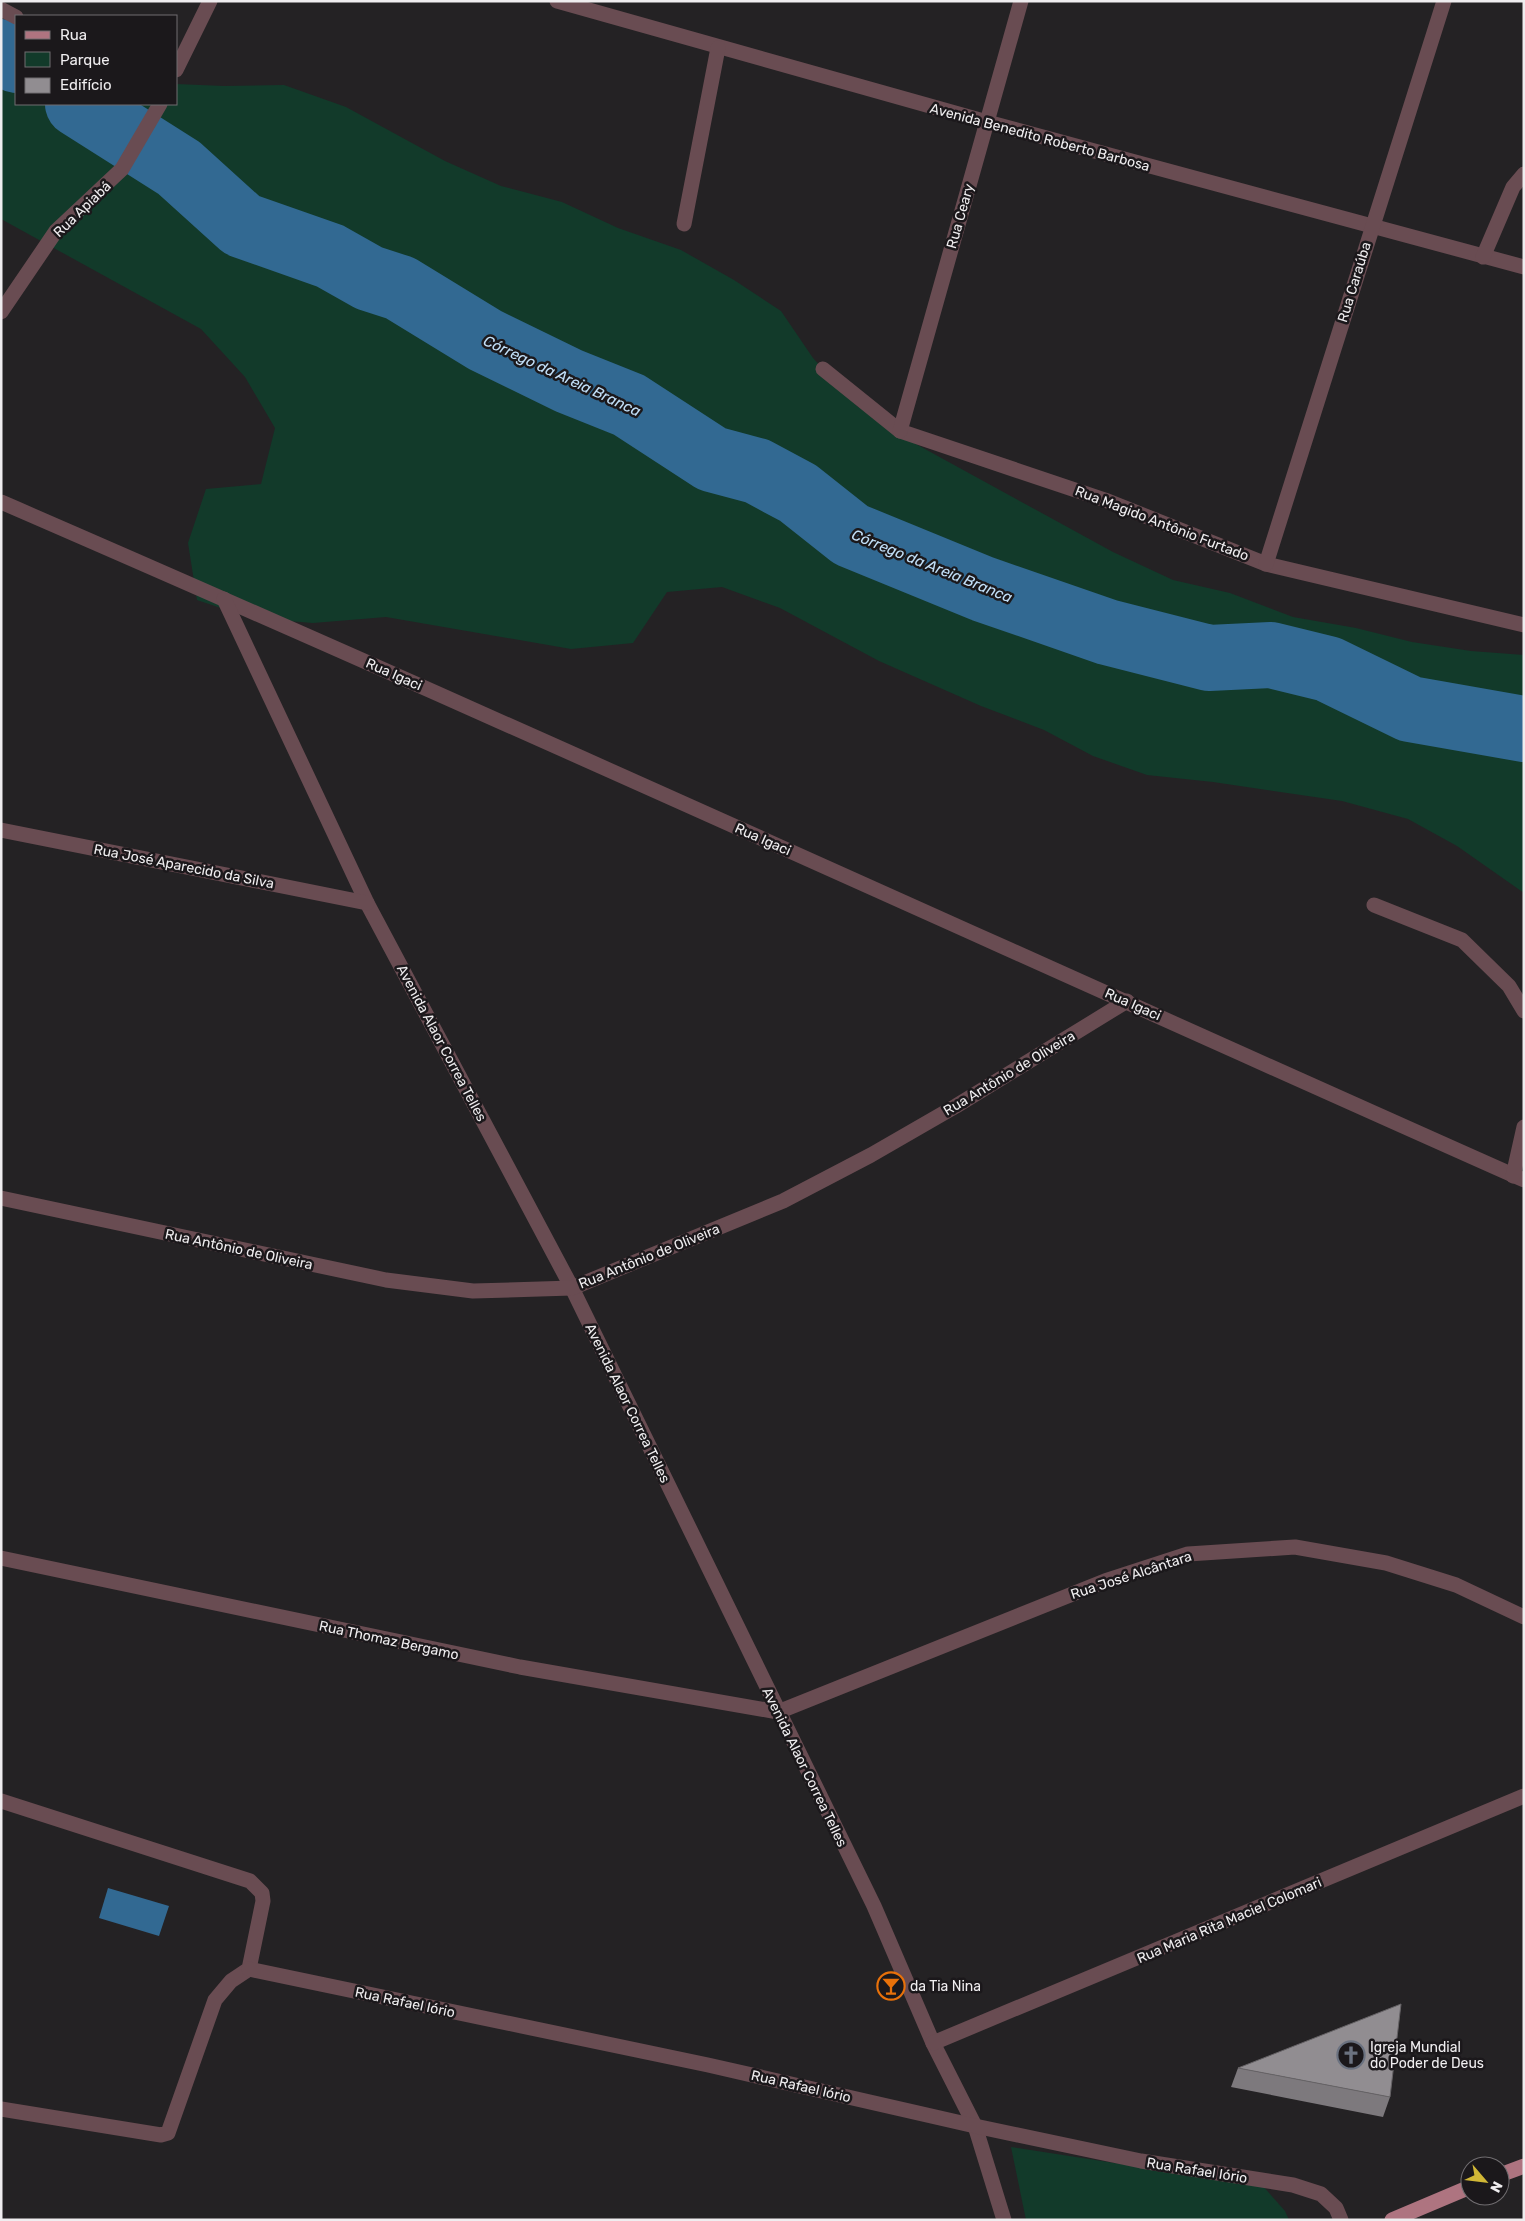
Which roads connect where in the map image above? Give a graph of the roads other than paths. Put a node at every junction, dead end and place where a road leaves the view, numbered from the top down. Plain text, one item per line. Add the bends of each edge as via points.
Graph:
1 (210, 1) edge
2 (557, 1) edge
3 (1021, 1) edge
4 (1444, 1) edge
5 (1, 9) edge
6 (15, 16) edge
7 (718, 48) junction
8 (178, 66) edge
9 (158, 105) edge
10 (986, 122) junction
11 (1524, 174) edge
12 (684, 224) dead end
13 (1371, 227) junction
14 (1483, 257) junction
15 (1524, 268) edge
16 (1, 312) edge
17 (823, 369) dead end
18 (900, 431) junction
19 (1, 502) edge
20 (1266, 564) junction
21 (224, 599) junction
22 (1524, 625) edge
23 (1, 830) edge
24 (367, 903) junction
25 (1374, 905) dead end
26 (1127, 1001) junction
27 (1524, 1011) edge
28 (1524, 1127) edge
29 (1518, 1178) edge
30 (1, 1198) edge
31 (572, 1288) junction
32 (1, 1558) edge
33 (1524, 1617) edge
34 (778, 1712) junction
35 (1524, 1796) edge
36 (1, 1801) edge
37 (249, 1969) junction
38 (934, 2043) junction
39 (1, 2109) edge
40 (975, 2126) junction
41 (1524, 2166) edge
42 (1510, 2171) edge
43 (1460, 2191) edge
44 (1004, 2220) edge
45 (1341, 2220) edge
46 (1392, 2220) edge

1 - 8 street
2 - 7 street, Avenida Benedito Roberto Barbosa
3 - 10 street, Rua Ceary
4 - 13 street, Rua Caraúba
5 - 6 street
7 - 10 street, Avenida Benedito Roberto Barbosa
7 - 12 street
9 - 16 street, Rua Apiabá via 122,169 56,231
10 - 13 street, Avenida Benedito Roberto Barbosa
10 - 18 street, Rua Ceary
11 - 14 street via 1513,188
13 - 14 street, Avenida Benedito Roberto Barbosa
13 - 20 street, Rua Caraúba
14 - 15 street, Avenida Benedito Roberto Barbosa
17 - 18 street, Rua Magido Antônio Furtado
18 - 20 street, Rua Magido Antônio Furtado via 1105,500
19 - 21 street, Rua Igaci
20 - 22 street, Rua Magido Antônio Furtado
21 - 24 street, Avenida Alaor Correa Telles
21 - 26 street, Rua Igaci
23 - 24 street, Rua José Aparecido da Silva
24 - 31 street, Avenida Alaor Correa Telles
25 - 27 street via 1462,940 1509,986
26 - 29 street, Rua Igaci
26 - 31 street, Rua Antônio de Oliveira via 956,1106 810,1187 774,1205
28 - 29 street
30 - 31 street, Rua Antônio de Oliveira via 386,1280 473,1291
31 - 34 street, Avenida Alaor Correa Telles
32 - 34 street, Rua Thomaz Bergamo via 520,1667
33 - 34 street, Rua José Alcântara via 1456,1585 1386,1563 1295,1547 1188,1554 1105,1581
34 - 38 street, Avenida Alaor Correa Telles via 874,1906
35 - 38 street, Rua Maria Rita Maciel Colomari
36 - 37 street via 250,1881 262,1893 263,1901
37 - 39 street via 231,1981 215,2000 168,2133 161,2136
37 - 40 street, Rua Rafael Iório via 708,2065
38 - 40 street, Avenida Alaor Correa Telles
40 - 44 street, Avenida Alaor Correa Telles
40 - 45 street, Rua Rafael Iório via 1141,2161 1293,2185 1321,2194 1336,2208
41 - 42 main road
43 - 46 main road

